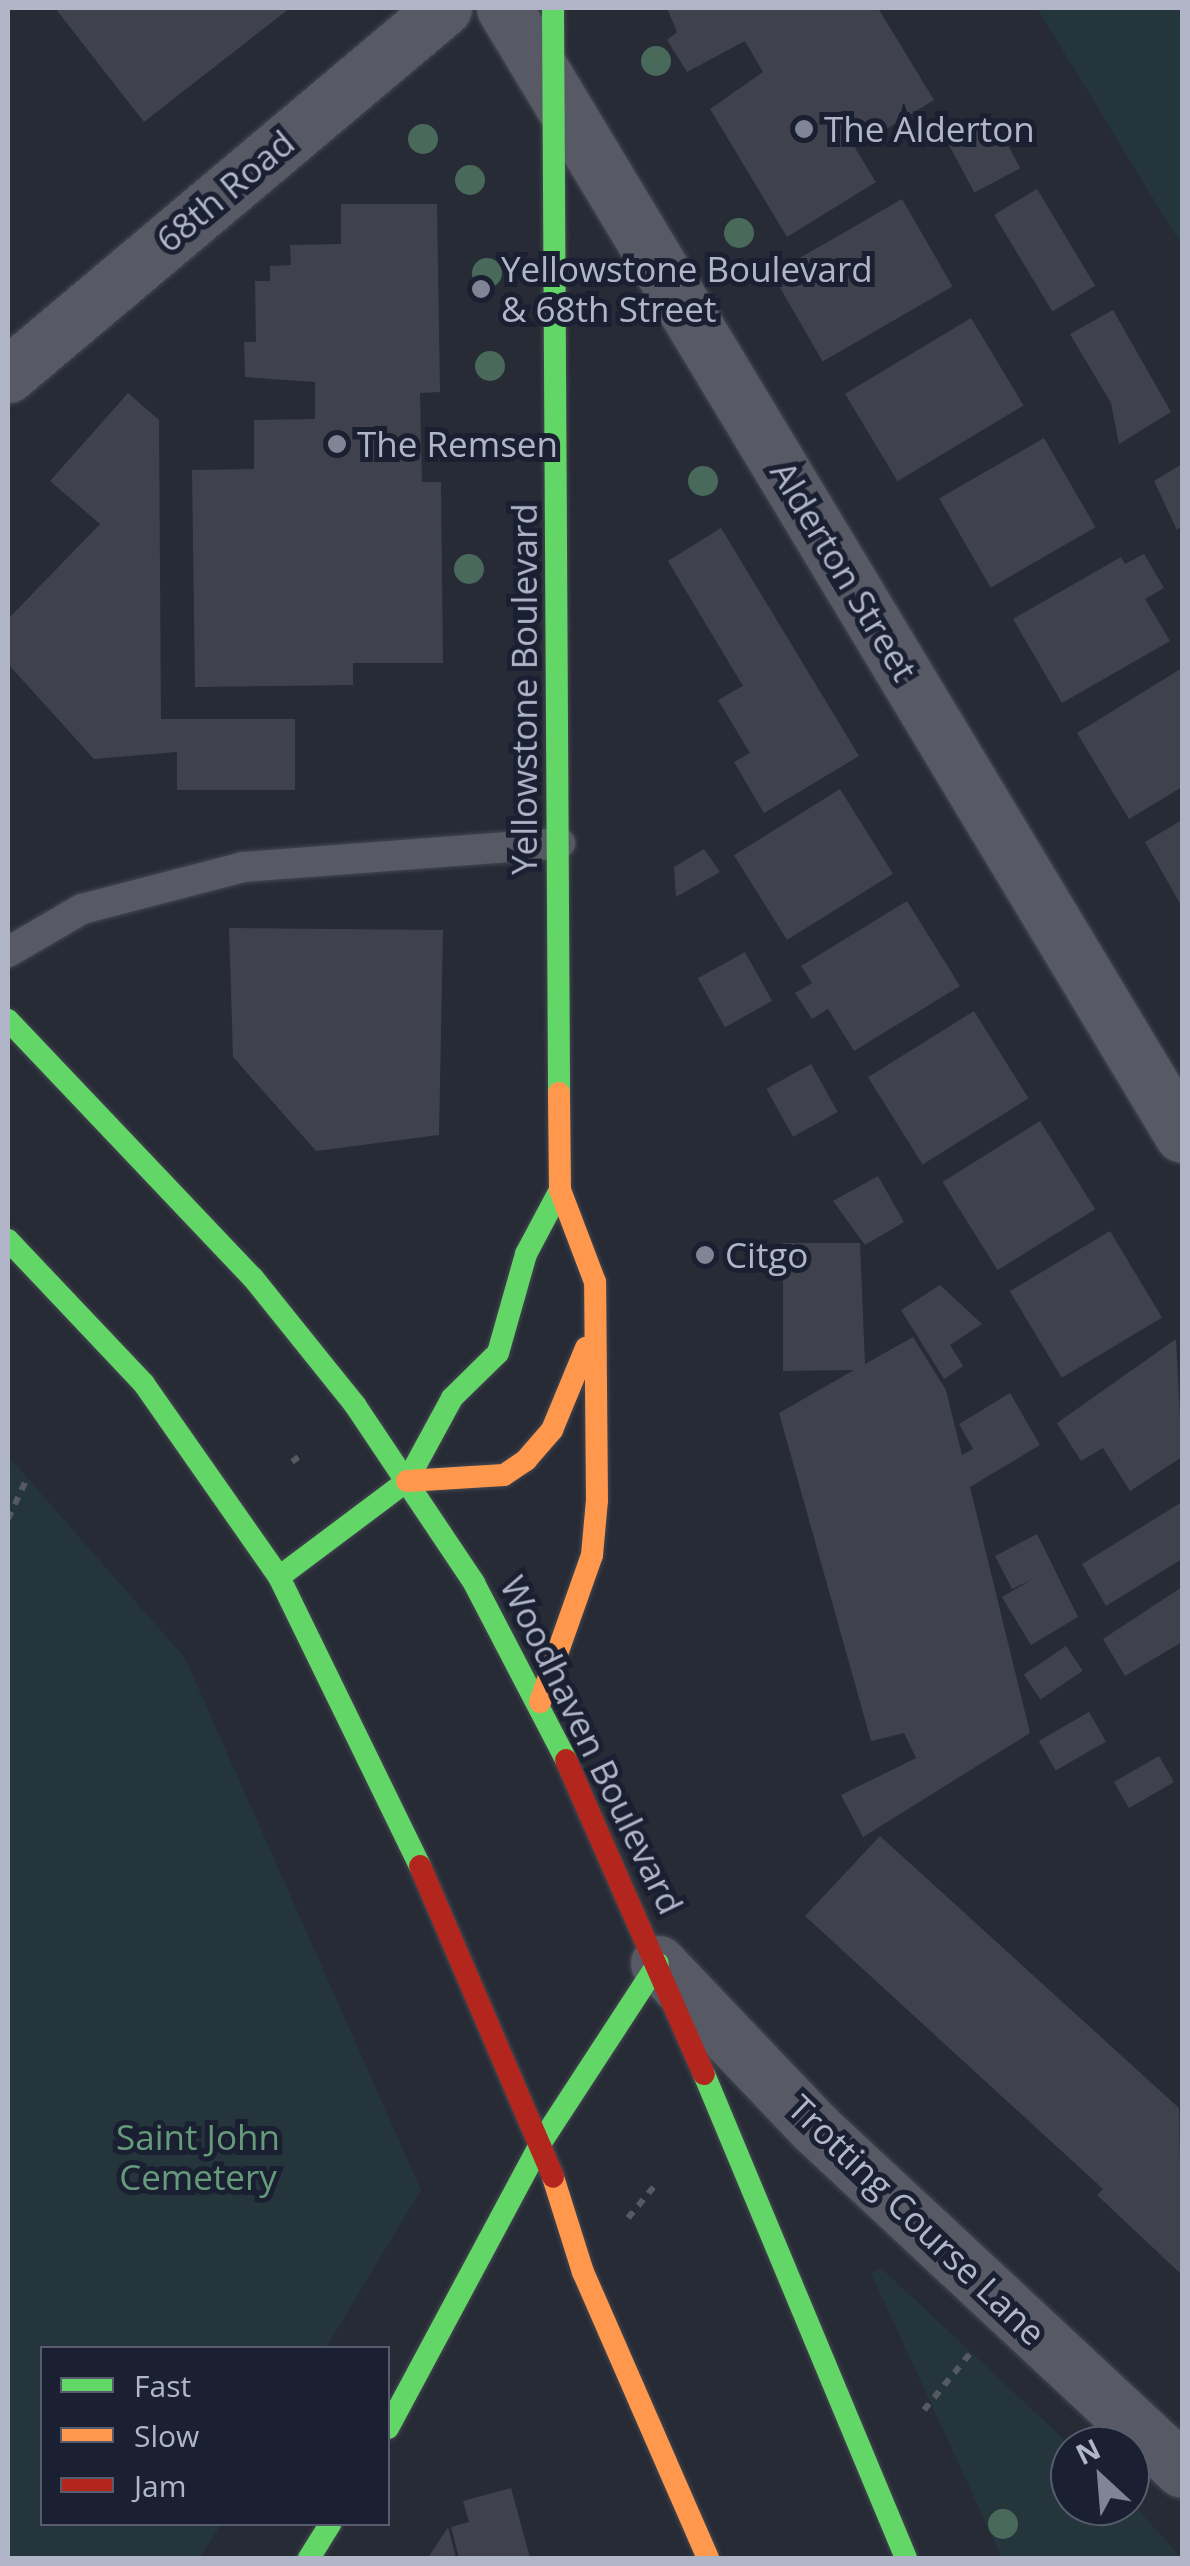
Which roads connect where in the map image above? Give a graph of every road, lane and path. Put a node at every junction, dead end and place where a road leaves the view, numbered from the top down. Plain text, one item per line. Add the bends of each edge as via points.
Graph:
1 (444, 8) edge
2 (504, 8) edge
3 (553, 8) edge
4 (559, 100) junction
5 (8, 375) edge
6 (560, 843) junction
7 (8, 952) edge
8 (8, 1020) edge
9 (1182, 1135) edge
10 (560, 1190) junction
11 (8, 1240) edge
12 (596, 1322) junction
13 (302, 1454) dead end
14 (292, 1462) dead end
15 (27, 1478) dead end
16 (407, 1482) junction
17 (8, 1520) edge
18 (279, 1577) junction
19 (540, 1702) junction
20 (658, 1963) junction
21 (542, 2141) junction
22 (656, 2184) dead end
23 (624, 2223) dead end
24 (976, 2346) dead end
25 (924, 2410) dead end
26 (390, 2424) edge
27 (1182, 2470) edge
28 (329, 2526) edge
29 (309, 2558) edge
30 (708, 2558) edge
31 (906, 2558) edge

1 - 5 street, 68th Road
2 - 4 street, Alderton Street
3 - 4 main road, Yellowstone Boulevard
4 - 6 main road, Yellowstone Boulevard
4 - 9 street, Alderton Street
6 - 7 lane via 243,867 82,910
6 - 10 main road, Yellowstone Boulevard
8 - 16 main road, Woodhaven Boulevard via 254,1278
10 - 12 main road, Yellowstone Boulevard via 595,1282
10 - 16 main road, Yellowstone Boulevard via 526,1254 498,1353 452,1398
11 - 18 main road via 144,1384
12 - 16 main road, Yellowstone Boulevard via 552,1430 526,1460 504,1475
12 - 19 main road, Yellowstone Boulevard via 592,1555
13 - 14 path
15 - 17 path
16 - 18 main road, Yellowstone Boulevard
16 - 19 main road, Woodhaven Boulevard
18 - 21 main road via 470,1969
19 - 20 main road, Woodhaven Boulevard
20 - 21 main road
20 - 27 street, Trotting Course Lane via 812,2126
20 - 31 main road, Woodhaven Boulevard
21 - 26 main road
21 - 30 main road via 584,2272
22 - 23 path
24 - 25 path
28 - 29 main road

